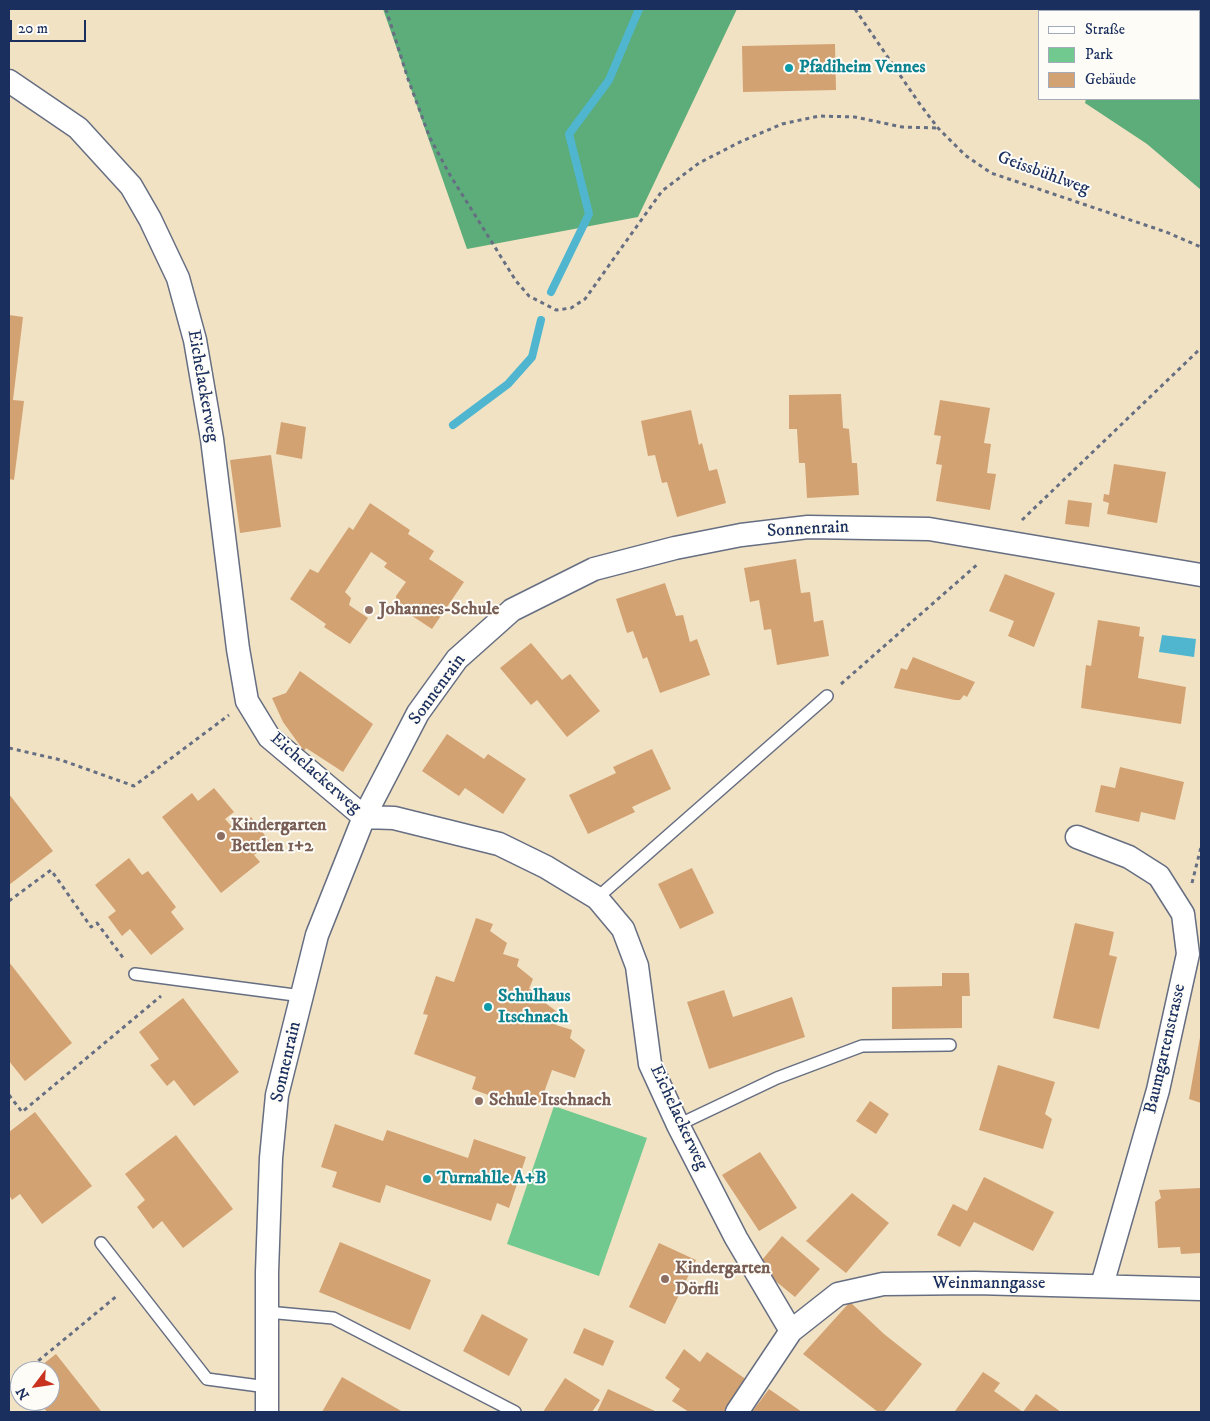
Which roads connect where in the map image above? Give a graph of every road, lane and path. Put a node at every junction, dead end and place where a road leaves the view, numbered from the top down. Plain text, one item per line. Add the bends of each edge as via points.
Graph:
1 (386, 9) edge
2 (855, 9) edge
3 (9, 81) edge
4 (938, 128) junction
5 (1201, 247) edge
6 (1201, 575) edge
7 (827, 696) dead end
8 (247, 701) junction
9 (9, 748) edge
10 (364, 817) junction
11 (1077, 837) dead end
12 (597, 898) junction
13 (9, 900) edge
14 (135, 974) joint
15 (180, 980) junction
16 (302, 996) junction
17 (950, 1044) dead end
18 (9, 1095) edge
19 (678, 1125) junction
20 (101, 1243) dead end
21 (133, 1283) junction
22 (1102, 1285) junction
23 (1201, 1289) edge
24 (267, 1312) junction
25 (791, 1331) junction
26 (38, 1361) edge
27 (267, 1387) junction
28 (267, 1412) edge
29 (515, 1412) edge
30 (736, 1412) edge

1 - 4 path via 430,138 450,175 516,281 529,296 556,310 571,308 585,299 662,191 699,163 740,142 782,124 819,116 854,117 902,127
2 - 4 path, Geissbühlweg
3 - 8 street, Eichelackerweg via 78,128 131,186 178,278 195,340 212,439
4 - 5 path, Geissbühlweg via 965,155 991,172
6 - 10 street, Sonnenrain via 929,529 808,527 741,535 594,569 512,610 457,659 418,713
7 - 12 lane
8 - 9 path via 134,786 61,760
8 - 10 street, Eichelackerweg via 269,737
10 - 12 street, Eichelackerweg via 394,818 499,844 546,867
10 - 16 street, Sonnenrain via 317,936
11 - 22 street, Baumgartenstrasse via 1129,857 1159,876 1183,914 1188,954 1158,1090
12 - 19 street, Eichelackerweg via 623,929 636,966 650,1064
13 - 14 path via 51,870 92,927 97,923
14 - 15 lane
15 - 16 lane
15 - 18 path via 22,1112
16 - 24 street, Sonnenrain via 276,1095
17 - 19 lane via 862,1046 777,1078
19 - 25 street, Eichelackerweg via 736,1238
20 - 21 lane
21 - 26 path
21 - 27 lane via 207,1379
22 - 23 street, Weinmanngasse
22 - 25 street, Weinmanngasse via 883,1284 838,1294
24 - 27 street, Sonnenrain
24 - 29 lane via 333,1318
25 - 30 street, Weinmanngasse
27 - 28 street, Sonnenrain

